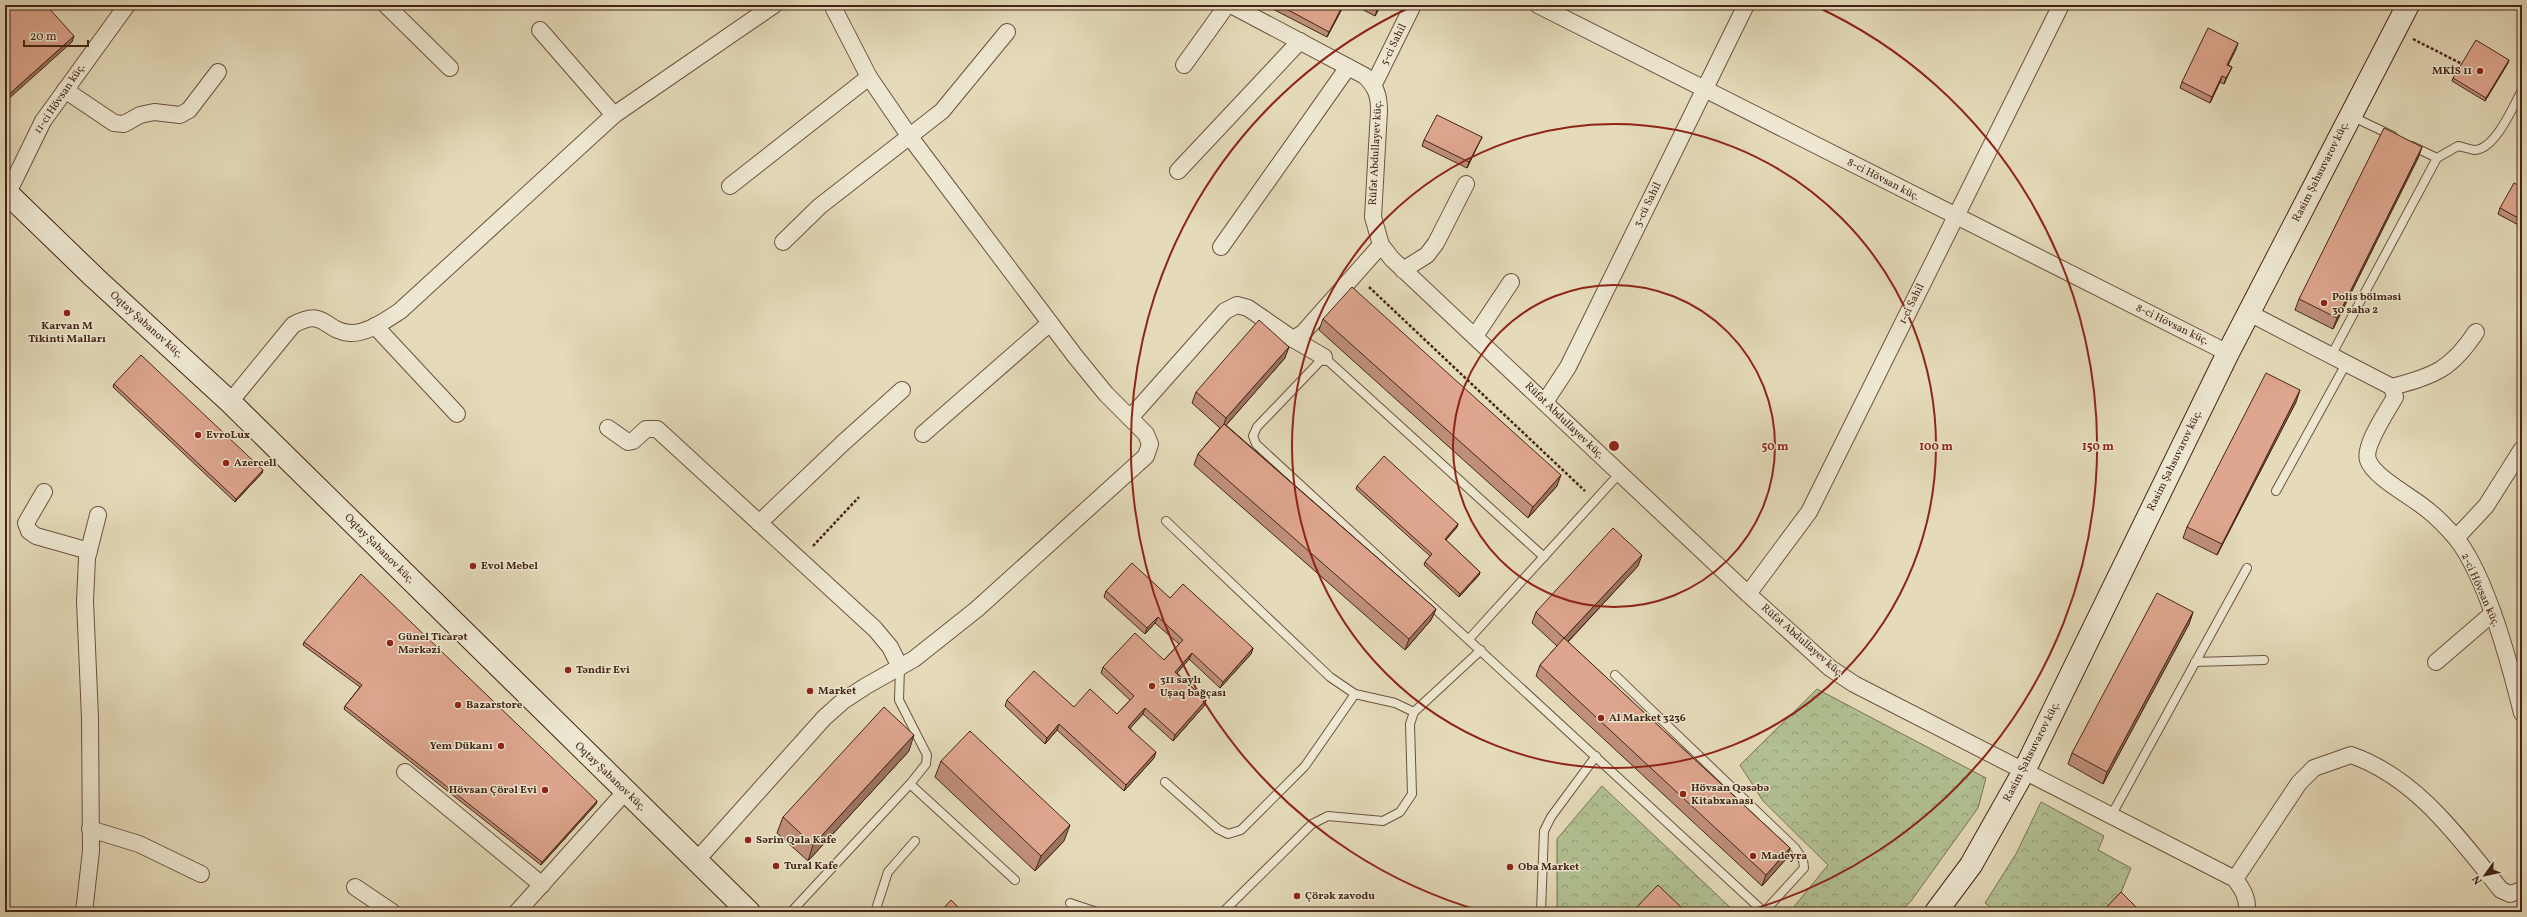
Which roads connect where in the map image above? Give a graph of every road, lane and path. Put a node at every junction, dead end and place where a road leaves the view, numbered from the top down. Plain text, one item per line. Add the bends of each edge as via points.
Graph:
1 (127, 5) edge
2 (386, 5) edge
3 (774, 5) edge
4 (832, 5) edge
5 (1227, 5) edge
6 (1230, 5) edge
7 (1413, 5) edge
8 (1538, 5) edge
9 (1746, 5) edge
10 (2061, 5) edge
11 (2408, 5) edge
12 (2395, 29) junction
13 (540, 30) dead end
14 (1007, 32) dead end
15 (1300, 42) junction
16 (2462, 64) edge
17 (1184, 65) dead end
18 (1348, 67) junction
19 (450, 68) dead end
20 (218, 72) dead end
21 (868, 77) junction
22 (1374, 84) junction
23 (1705, 89) junction
24 (65, 90) junction
25 (2522, 90) edge
26 (614, 115) junction
27 (2350, 116) junction
28 (910, 137) junction
29 (2437, 158) junction
30 (1178, 171) dead end
31 (1466, 184) dead end
32 (730, 186) dead end
33 (6, 195) edge
34 (1956, 217) junction
35 (783, 242) dead end
36 (1382, 245) junction
37 (1221, 247) dead end
38 (1403, 270) junction
39 (1356, 274) junction
40 (1511, 282) dead end
41 (2249, 313) junction
42 (1050, 323) junction
43 (375, 326) junction
44 (2476, 332) dead end
45 (1475, 336) junction
46 (1293, 339) junction
47 (2228, 353) junction
48 (2332, 354) junction
49 (1324, 357) junction
50 (2347, 362) junction
51 (2392, 386) junction
52 (902, 390) dead end
53 (230, 402) junction
54 (1545, 402) junction
55 (457, 414) dead end
56 (1130, 418) junction
57 (608, 428) dead end
58 (923, 434) dead end
59 (2522, 449) edge
60 (1619, 474) junction
61 (2276, 490) dead end
62 (44, 492) dead end
63 (859, 497) dead end
64 (1595, 500) junction
65 (98, 515) dead end
66 (1166, 521) dead end
67 (759, 523) junction
68 (2456, 538) junction
69 (89, 551) junction
70 (1544, 557) junction
71 (799, 560) junction
72 (2247, 568) dead end
73 (1748, 594) junction
74 (2493, 613) junction
75 (1469, 639) junction
76 (1481, 650) junction
77 (2264, 660) dead end
78 (2195, 662) junction
79 (2436, 662) dead end
80 (900, 667) junction
81 (1614, 675) dead end
82 (1355, 694) junction
83 (1414, 712) junction
84 (2522, 713) edge
85 (1596, 756) junction
86 (2024, 771) junction
87 (405, 772) dead end
88 (1165, 782) dead end
89 (910, 784) junction
90 (625, 792) junction
91 (2111, 816) junction
92 (90, 829) junction
93 (915, 841) dead end
94 (696, 861) junction
95 (201, 874) dead end
96 (2235, 879) junction
97 (1015, 880) dead end
98 (542, 885) junction
99 (355, 887) dead end
100 (2522, 890) edge
101 (1070, 903) dead end
102 (84, 912) edge
103 (392, 912) edge
104 (517, 912) edge
105 (749, 912) edge
106 (791, 912) edge
107 (875, 912) edge
108 (1097, 912) edge
109 (1223, 912) edge
110 (1541, 912) edge
111 (1764, 912) edge
112 (1936, 912) edge
113 (2247, 912) edge

1 - 24 street, 11-ci Hövsan küç.
2 - 19 street
3 - 26 street
4 - 21 street
5 - 17 street
6 - 15 street, Rüfət Abdullayev küç.
7 - 22 street, 5-ci Sahil
8 - 23 street, 8-ci Hövsan küç.
9 - 23 street, 3-cü Sahil
10 - 34 street, 1-ci Sahil
11 - 12 street, Rasim Şahsuvarov küç.
12 - 16 path
12 - 27 street, Rasim Şahsuvarov küç.
13 - 26 street
14 - 28 street via 942,111
15 - 18 street, Rüfət Abdullayev küç.
15 - 30 street
18 - 22 street, Rüfət Abdullayev küç. via 1366,76
18 - 37 street
20 - 24 street via 189,110 180,115 154,112 140,115 124,124 114,123
21 - 28 street
21 - 32 street
22 - 36 street, Rüfət Abdullayev küç. via 1379,96 1379,111 1373,217
23 - 34 street, 8-ci Hövsan küç.
23 - 54 street, 3-cü Sahil via 1568,367
24 - 33 street, 11-ci Hövsan küç. via 30,144
25 - 29 lane via 2493,141 2474,150 2454,147
26 - 43 street via 441,275 400,311
27 - 29 lane
27 - 41 street, Rasim Şahsuvarov küç.
28 - 35 street via 820,206
28 - 42 street
29 - 48 lane
31 - 38 street via 1436,243 1427,255
33 - 53 street, Oqtay Şabanov küç.
34 - 47 street, 8-ci Hövsan küç.
34 - 73 street, 1-ci Sahil via 1809,512
36 - 38 street, Rüfət Abdullayev küç.
36 - 39 street
38 - 45 street, Rüfət Abdullayev küç.
39 - 46 street via 1303,333
39 - 64 path
40 - 45 street
41 - 47 street, Rasim Şahsuvarov küç.
41 - 48 street
42 - 56 street via 1106,394
42 - 58 street
43 - 53 street via 357,333 348,333 316,318 307,317 293,325
43 - 55 street
44 - 51 street via 2454,361 2424,378
45 - 54 street, Rüfət Abdullayev küç.
46 - 49 street
46 - 56 street via 1248,308 1237,305 1225,311
47 - 86 street, Rasim Şahsuvarov küç.
48 - 50 street
49 - 70 lane
49 - 75 lane via 1257,427 1253,436 1256,444
50 - 51 street
50 - 61 lane
51 - 68 street, 2-ci Hövsan küç. via 2395,397 2367,448 2368,459 2375,471 2431,512
52 - 67 street
53 - 90 street, Oqtay Şabanov küç.
54 - 60 street, Rüfət Abdullayev küç.
56 - 80 street via 1146,434 1150,444 1146,456 977,608 914,659
57 - 67 street via 628,442 633,441 646,429 657,429
59 - 68 street via 2486,506
60 - 64 lane
60 - 73 street, Rüfət Abdullayev küç.
62 - 69 street via 26,523 28,531 36,536
63 - 71 path
64 - 70 lane
65 - 69 street
66 - 82 lane via 1330,678
67 - 71 street
68 - 74 street, 2-ci Hövsan küç.
69 - 92 street via 85,601 90,718
70 - 75 lane
71 - 80 street via 875,629 890,647
72 - 78 lane
73 - 86 street, Rüfət Abdullayev küç. via 1830,668 1854,684
74 - 79 street
74 - 84 street, 2-ci Hövsan küç.
75 - 76 lane
76 - 83 lane
76 - 85 lane
77 - 78 lane
78 - 91 lane
80 - 89 lane via 899,700 927,755 926,764
80 - 94 street via 843,701 824,718
81 - 111 lane via 1795,848 1803,860 1804,868
82 - 83 lane via 1394,702
82 - 88 lane via 1305,766 1242,830 1228,834 1218,829
83 - 109 lane via 1410,724 1412,794 1400,812 1383,821 1328,816 1312,824
85 - 110 lane via 1551,817 1544,832
85 - 111 lane
86 - 91 street, Rüfət Abdullayev küç.
86 - 112 street, Rasim Şahsuvarov küç. via 1971,866
87 - 98 street
89 - 97 lane
89 - 106 lane
90 - 94 street, Oqtay Şabanov küç.
90 - 98 street
91 - 96 street, Rüfət Abdullayev küç.
92 - 95 street via 139,844
92 - 102 street via 91,851
93 - 107 lane via 888,872
94 - 105 street, Oqtay Şabanov küç.
96 - 100 street via 2299,783 2314,768 2351,755 2393,775 2440,815 2501,890 2510,894
96 - 113 street via 2244,891 2248,903
98 - 104 street
99 - 103 street
101 - 108 lane

